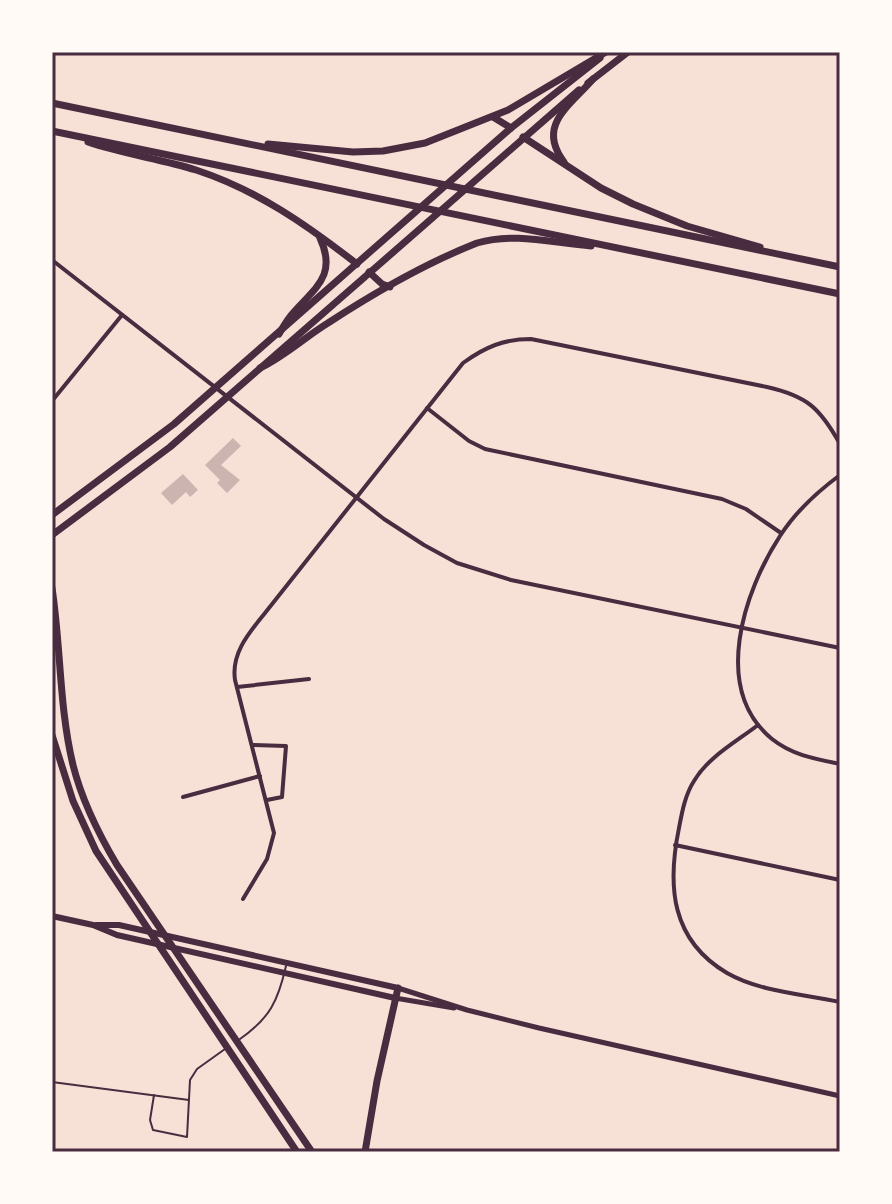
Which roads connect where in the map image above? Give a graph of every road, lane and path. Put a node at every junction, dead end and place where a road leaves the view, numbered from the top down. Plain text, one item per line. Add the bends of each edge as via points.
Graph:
1 (607, 52) edge
2 (628, 52) edge
3 (593, 79) junction
4 (52, 103) edge
5 (492, 117) junction
6 (511, 128) junction
7 (52, 131) edge
8 (63, 133) junction
9 (523, 137) junction
10 (239, 142) junction
11 (568, 167) junction
12 (319, 236) junction
13 (626, 249) junction
14 (781, 255) junction
15 (52, 260) edge
16 (357, 264) junction
17 (840, 267) edge
18 (369, 272) junction
19 (390, 287) junction
20 (840, 294) edge
21 (122, 315) junction
22 (279, 334) junction
23 (260, 368) junction
24 (217, 387) junction
25 (228, 397) junction
26 (52, 401) edge
27 (427, 408) junction
28 (840, 444) edge
29 (840, 475) edge
30 (358, 498) junction
31 (52, 515) edge
32 (781, 533) junction
33 (52, 535) edge
34 (52, 588) edge
35 (743, 628) junction
36 (840, 648) edge
37 (309, 679) dead end
38 (237, 687) junction
39 (758, 725) junction
40 (52, 735) edge
41 (252, 745) junction
42 (840, 764) edge
43 (260, 776) junction
44 (183, 797) dead end
45 (267, 800) junction
46 (675, 845) junction
47 (840, 880) edge
48 (243, 899) dead end
49 (52, 916) edge
50 (93, 925) junction
51 (287, 963) junction
52 (285, 972) junction
53 (398, 988) junction
54 (395, 998) junction
55 (840, 1002) edge
56 (467, 1010) junction
57 (52, 1082) edge
58 (154, 1095) junction
59 (840, 1096) edge
60 (190, 1100) junction
61 (297, 1152) edge
62 (312, 1152) edge
63 (365, 1152) edge

1 - 5 main road
1 - 6 main road
2 - 3 main road
3 - 9 main road
3 - 11 main road via 555,124 554,147
4 - 10 main road
5 - 6 main road
5 - 10 main road via 425,143 383,151
6 - 9 main road
6 - 16 main road
7 - 8 main road
8 - 12 main road via 226,182 275,205
8 - 13 main road
9 - 11 main road
9 - 18 main road
10 - 14 main road
11 - 14 main road via 616,197 659,215
12 - 16 main road
12 - 22 main road via 326,256 323,279
13 - 19 main road via 500,238 466,248
13 - 20 main road
14 - 17 main road
15 - 21 street
16 - 18 main road
16 - 22 main road
18 - 19 main road
18 - 23 main road
19 - 23 main road
21 - 24 street
21 - 26 street
22 - 24 main road
23 - 25 main road
24 - 25 street
24 - 31 main road
25 - 30 street
25 - 33 main road
27 - 28 street via 477,353 513,339 531,339 790,392 814,406
27 - 30 street
27 - 32 street via 485,449 722,499
29 - 32 street via 814,494
30 - 35 street via 457,563 511,580
30 - 38 street via 244,640 235,664
32 - 35 street via 757,580
34 - 62 main road via 68,739 77,779 103,842
35 - 36 street
35 - 39 street via 738,683
37 - 38 street
38 - 41 street
39 - 42 street via 789,750
39 - 46 street via 693,782
40 - 61 main road via 96,851
41 - 43 street
41 - 45 street via 286,746 282,797
43 - 44 street
43 - 45 street
45 - 48 street via 272,847
46 - 47 street
46 - 55 street via 674,902 693,943 707,958 749,982
49 - 50 main road
50 - 51 main road via 119,925
50 - 52 main road via 117,935
51 - 52 lane
51 - 53 main road
52 - 54 main road
52 - 60 lane via 275,1004 260,1025 197,1069 190,1080
53 - 54 main road
53 - 56 street
54 - 56 street
54 - 63 main road
56 - 59 street
57 - 58 lane
58 - 60 lane
58 - 60 lane via 153,1130 187,1137

